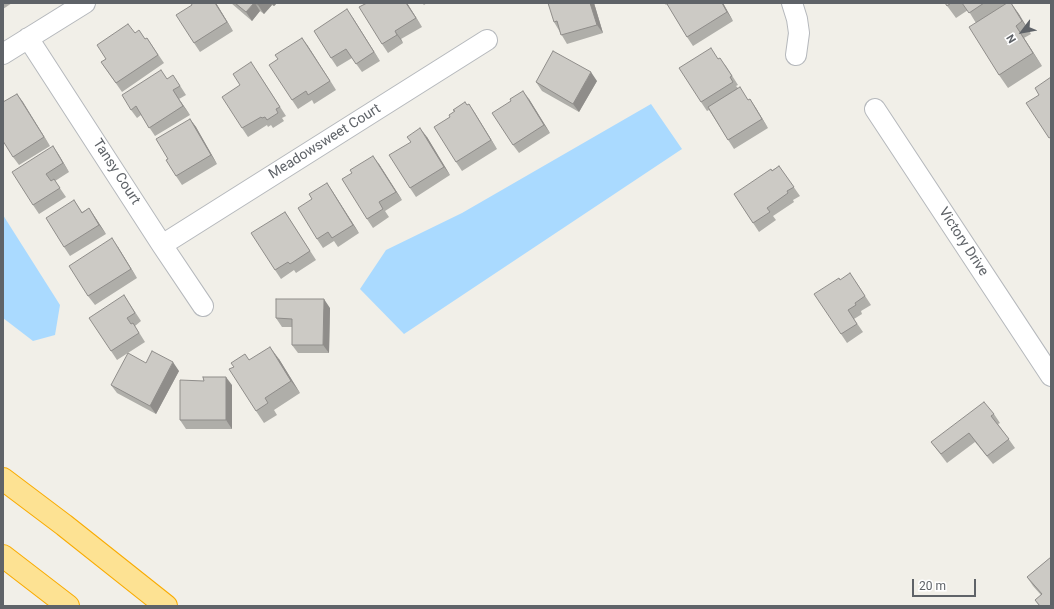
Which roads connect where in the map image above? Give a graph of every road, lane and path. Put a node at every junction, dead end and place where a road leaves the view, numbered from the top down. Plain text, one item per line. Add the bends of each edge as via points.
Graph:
1 (85, 3) edge
2 (792, 3) edge
3 (28, 38) junction
4 (487, 40) dead end
5 (3, 54) edge
6 (796, 55) dead end
7 (875, 109) dead end
8 (162, 245) junction
9 (203, 306) dead end
10 (1051, 376) edge
11 (3, 479) edge
12 (3, 556) edge
13 (68, 606) edge
14 (166, 606) edge

1 - 3 street
2 - 6 street via 799,33
3 - 5 street
3 - 8 street, Tansy Court
4 - 8 street, Meadowsweet Court
7 - 10 street, Victory Drive
8 - 9 street, Tansy Court
11 - 14 highway
12 - 13 highway

